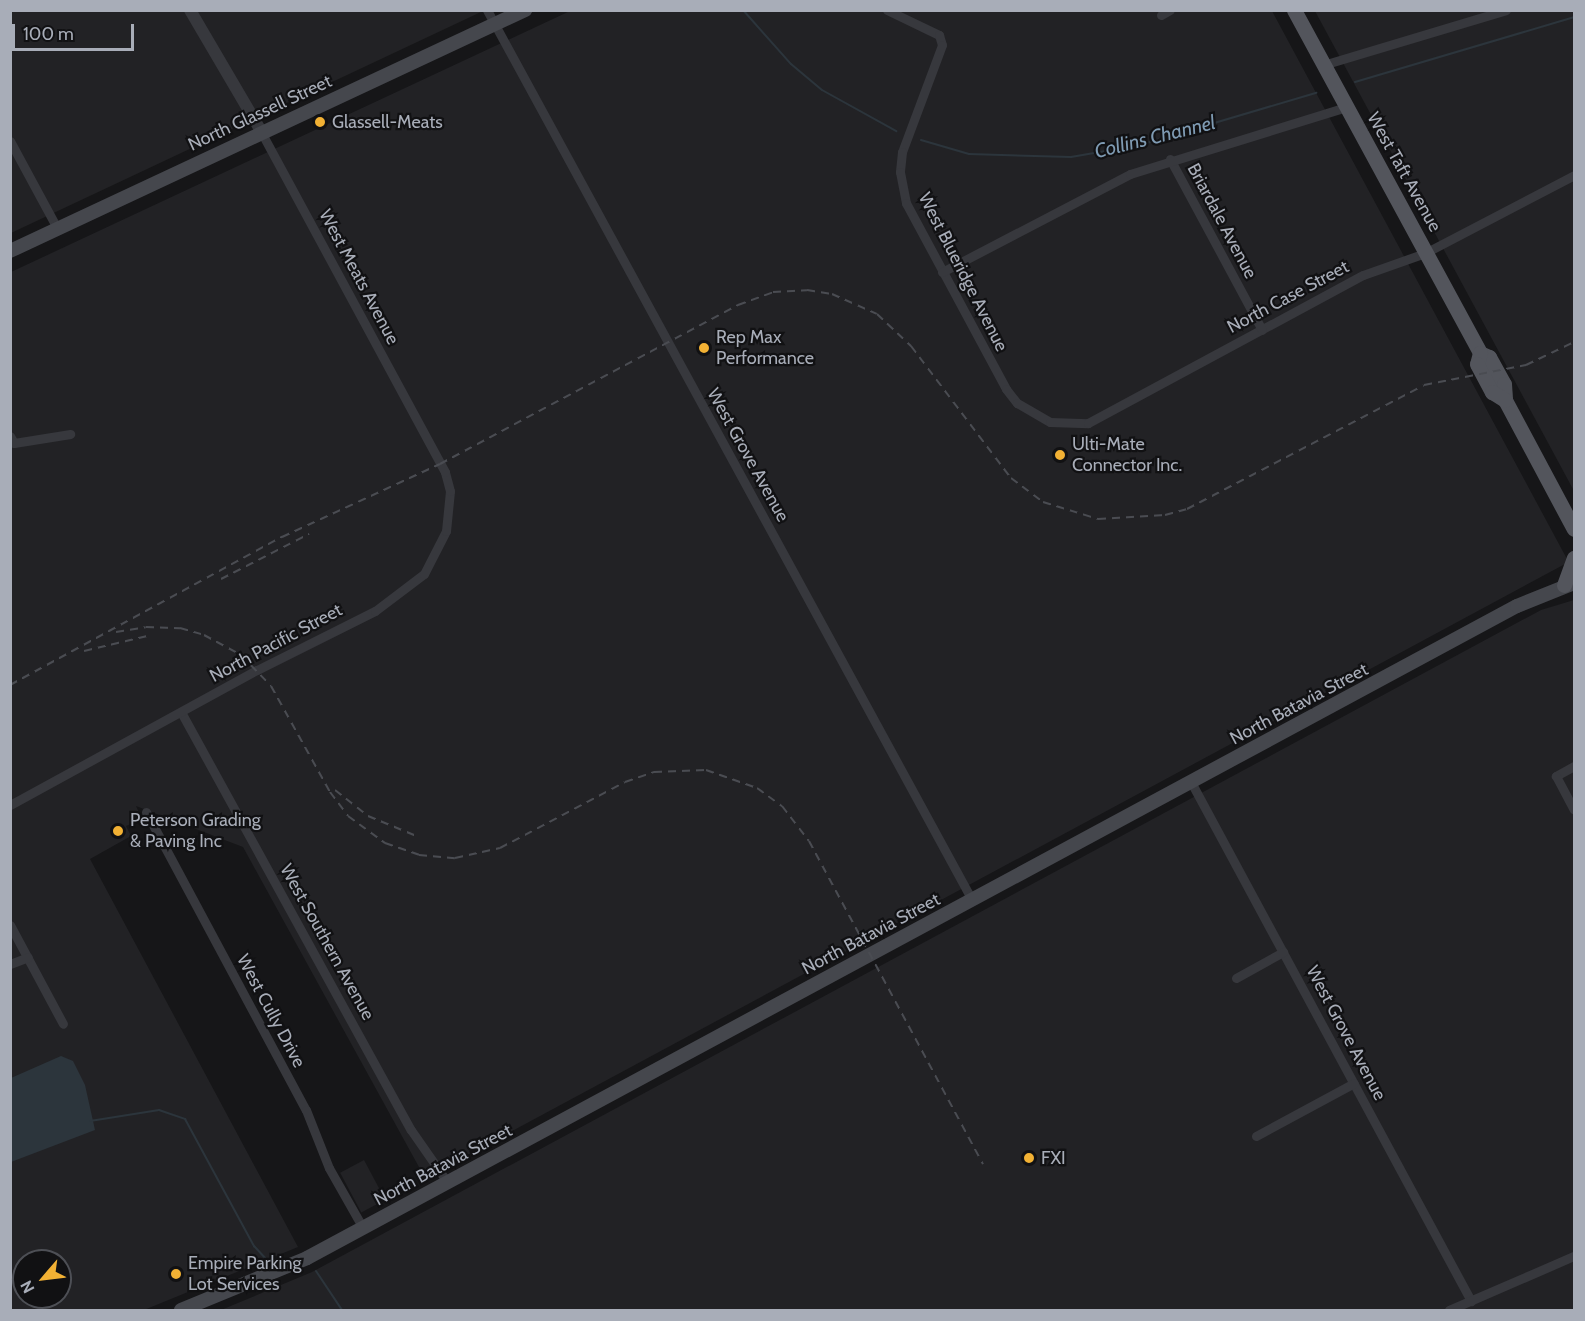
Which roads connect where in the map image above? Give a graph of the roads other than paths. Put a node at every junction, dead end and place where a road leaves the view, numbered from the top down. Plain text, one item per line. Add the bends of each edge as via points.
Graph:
1 (190, 10) edge
2 (487, 10) edge
3 (525, 10) edge
4 (887, 10) edge
5 (1294, 10) edge
6 (1506, 10) edge
7 (495, 26) junction
8 (1323, 65) junction
9 (1346, 107) junction
10 (261, 131) junction
11 (10, 141) edge
12 (1170, 159) junction
13 (1575, 175) edge
14 (57, 228) junction
15 (10, 251) edge
16 (1425, 253) junction
17 (942, 272) junction
18 (1262, 330) junction
19 (1017, 403) joint
20 (70, 434) dead end
21 (10, 436) edge
22 (427, 439) joint
23 (1575, 530) edge
24 (1575, 558) edge
25 (1570, 584) edge
26 (181, 712) junction
27 (1575, 766) edge
28 (1191, 782) junction
29 (10, 805) edge
30 (1575, 810) edge
31 (146, 812) dead end
32 (972, 900) junction
33 (10, 925) edge
34 (1283, 952) junction
35 (28, 957) junction
36 (10, 964) edge
37 (1236, 978) dead end
38 (63, 1024) dead end
39 (1354, 1083) junction
40 (1256, 1136) dead end
41 (448, 1183) junction
42 (363, 1228) junction
43 (1575, 1256) edge
44 (1471, 1301) junction
45 (181, 1311) edge
46 (1449, 1311) edge

1 - 10 street
2 - 7 street, West Grove Avenue
3 - 7 main road, North Glassell Street
4 - 17 street, West Blueridge Avenue via 941,39 902,152 900,172 906,203
5 - 8 main road, West Taft Avenue
6 - 8 street
7 - 10 main road, North Glassell Street
7 - 32 street, West Grove Avenue
8 - 9 main road, West Taft Avenue
9 - 12 street
9 - 16 main road, West Taft Avenue
10 - 14 main road, North Glassell Street
10 - 22 street, West Meats Avenue
11 - 14 street
12 - 17 street via 1130,174
12 - 18 street, Briardale Avenue
13 - 16 street, North Case Street
14 - 15 main road, North Glassell Street
16 - 18 street, North Case Street via 1363,275
16 - 23 main road, West Taft Avenue via 1480,353 1477,364 1492,392 1504,400
17 - 19 street, West Blueridge Avenue
18 - 19 street, North Case Street via 1088,423 1050,422
20 - 21 street via 14,443
22 - 26 street, North Pacific Street via 445,472 450,491 446,531 424,574 375,611
24 - 25 main road
25 - 28 main road, North Batavia Street via 1517,606
26 - 29 street, North Pacific Street
26 - 41 street, West Southern Avenue via 411,1130
27 - 30 street via 1557,776
28 - 32 main road, North Batavia Street
28 - 34 street, West Grove Avenue
31 - 42 street, West Cully Drive via 306,1110 329,1168
32 - 41 main road, North Batavia Street
33 - 35 street
34 - 37 street
34 - 39 street, West Grove Avenue
35 - 36 street
35 - 38 street
39 - 40 street
39 - 44 street, West Grove Avenue
41 - 42 main road, North Batavia Street
42 - 45 main road, North Batavia Street via 299,1262
43 - 44 street
44 - 46 street

